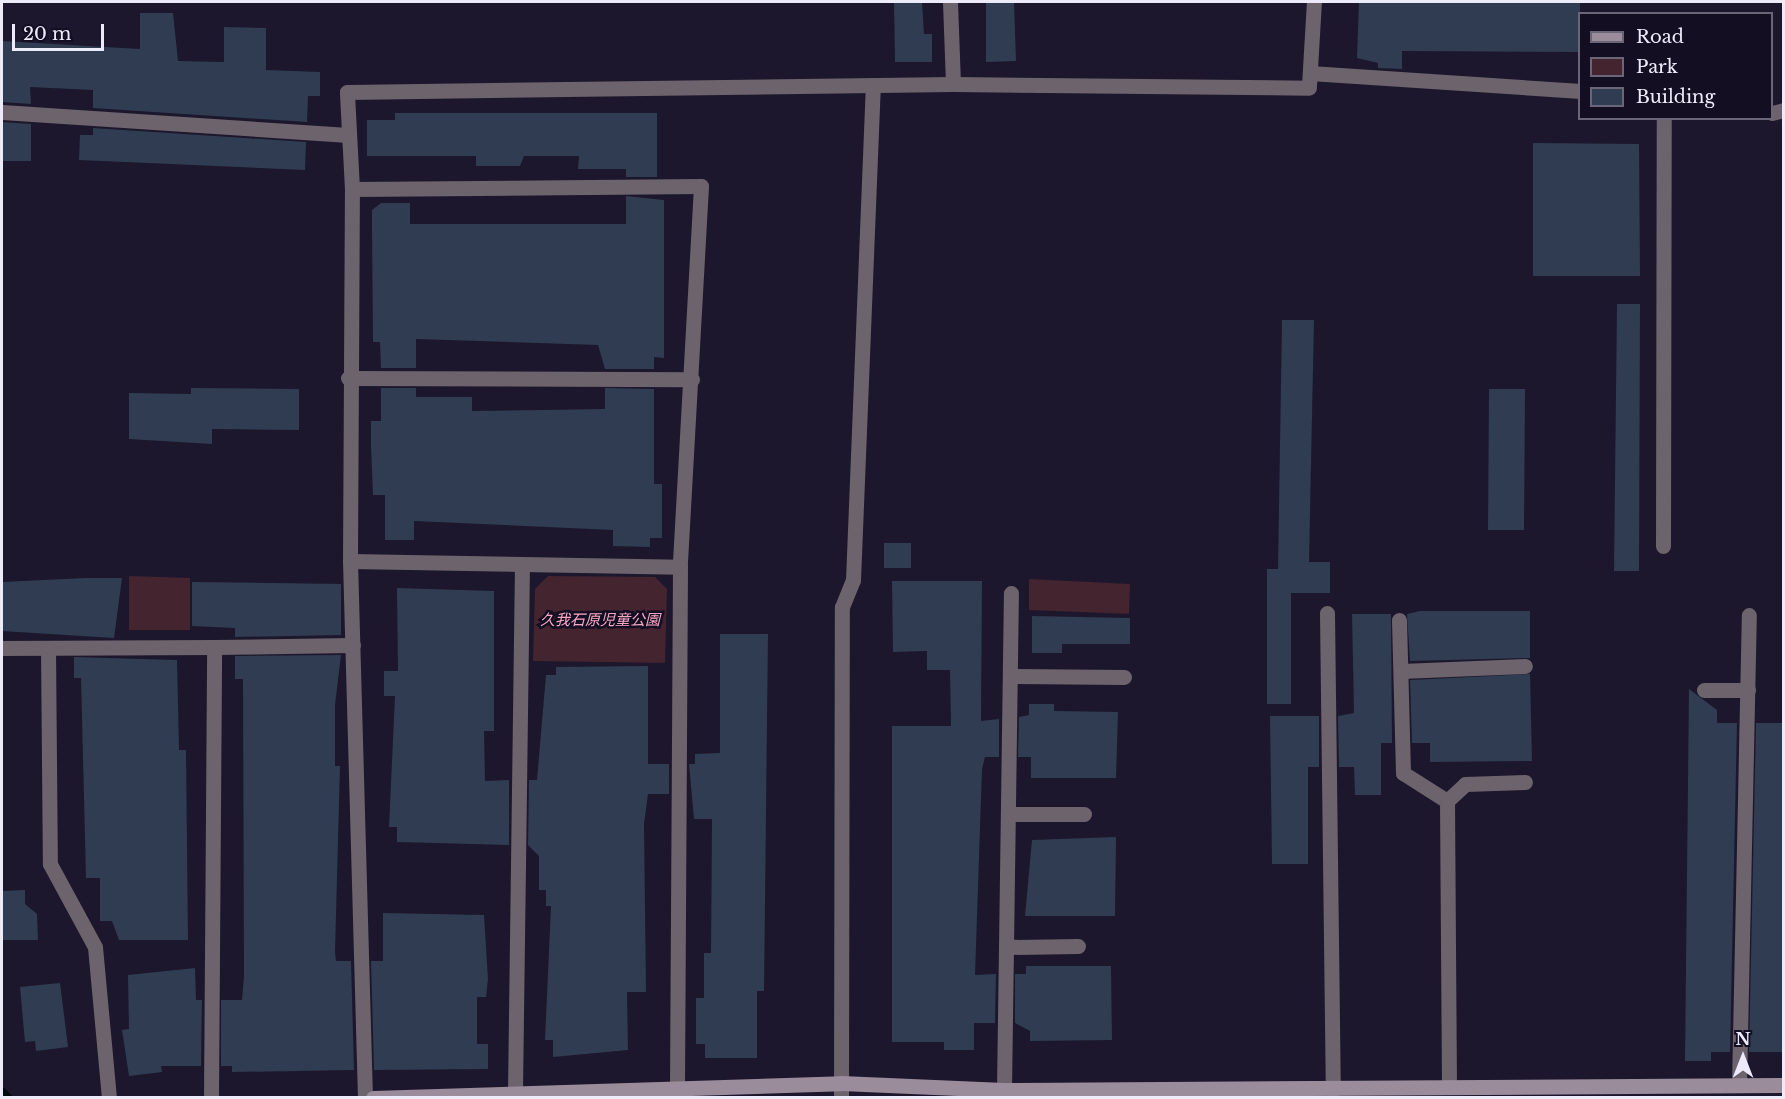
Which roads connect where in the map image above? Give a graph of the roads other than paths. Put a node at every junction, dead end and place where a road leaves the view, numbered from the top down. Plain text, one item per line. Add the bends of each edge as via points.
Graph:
1 (950, 2) edge
2 (1314, 2) edge
3 (1310, 72) junction
4 (953, 84) junction
5 (873, 85) junction
6 (1578, 91) edge
7 (2, 112) edge
8 (1664, 120) edge
9 (348, 135) junction
10 (352, 189) junction
11 (348, 378) junction
12 (692, 379) junction
13 (1663, 546) dead end
14 (350, 561) junction
15 (522, 565) junction
16 (680, 567) junction
17 (1011, 593) dead end
18 (1327, 613) dead end
19 (1749, 615) dead end
20 (1398, 620) dead end
21 (353, 645) junction
22 (214, 647) junction
23 (2, 648) edge
24 (48, 648) junction
25 (1525, 666) dead end
26 (1401, 671) junction
27 (1010, 676) junction
28 (1124, 677) dead end
29 (1704, 690) dead end
30 (1748, 690) junction
31 (1525, 782) dead end
32 (1447, 801) junction
33 (1008, 814) junction
34 (1084, 814) dead end
35 (1078, 946) dead end
36 (1006, 947) junction
37 (677, 1085) junction
38 (1449, 1085) junction
39 (1739, 1085) junction
40 (1784, 1085) edge
41 (841, 1090) edge
42 (1005, 1090) junction
43 (1333, 1090) junction
44 (515, 1091) junction
45 (378, 1097) edge
46 (109, 1098) edge
47 (212, 1098) edge
48 (365, 1098) edge
49 (373, 1098) edge

1 - 4 street
2 - 3 street
3 - 4 street via 1309,88
3 - 6 street
4 - 5 street
5 - 9 street via 347,92
5 - 41 street via 854,580 842,607
7 - 9 street
8 - 13 street
9 - 10 street
10 - 11 street
10 - 12 street via 701,186
11 - 12 street
11 - 14 street
12 - 16 street
14 - 15 street
14 - 21 street
15 - 16 street
15 - 44 street
16 - 37 street
17 - 27 street
18 - 43 street
19 - 30 street
20 - 26 street
21 - 22 street
21 - 48 street
22 - 24 street
22 - 47 street
23 - 24 street
24 - 46 street via 50,864 95,947
25 - 26 street
26 - 32 street via 1404,773
27 - 28 street
27 - 33 street
29 - 30 street
30 - 39 street
31 - 32 street via 1465,784
32 - 38 street
33 - 34 street
33 - 36 street
35 - 36 street
36 - 42 street
37 - 41 main road
37 - 44 main road
38 - 39 main road
38 - 43 main road
39 - 40 main road
41 - 42 main road
42 - 43 main road
44 - 45 main road
45 - 49 main road

